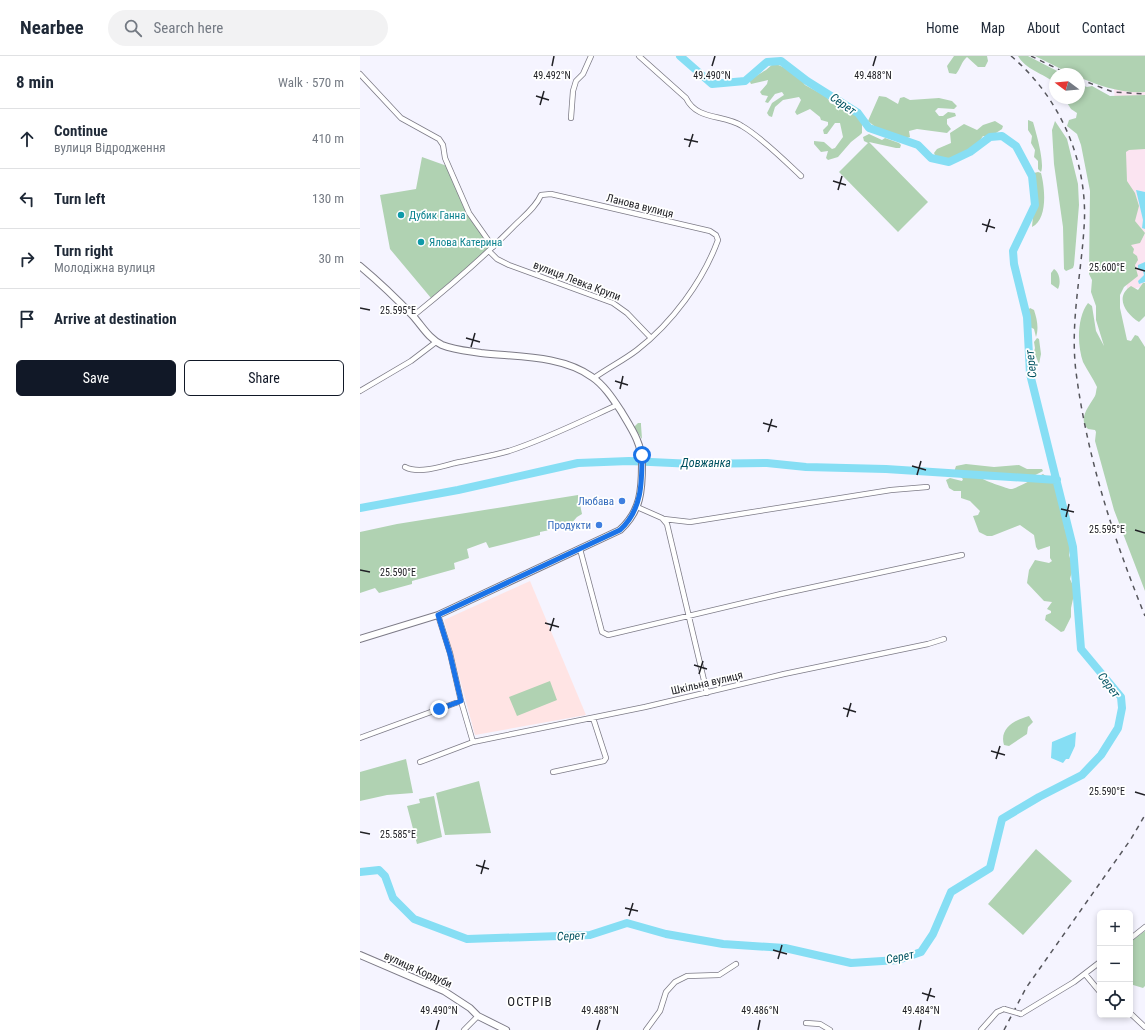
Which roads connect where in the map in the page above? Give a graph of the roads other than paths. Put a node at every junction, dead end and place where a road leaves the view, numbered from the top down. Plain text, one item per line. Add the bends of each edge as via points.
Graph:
1 (591, 56) edge
2 (639, 56) edge
3 (360, 74) edge
4 (571, 118) dead end
5 (801, 176) dead end
6 (493, 247) junction
7 (489, 251) junction
8 (360, 266) edge
9 (413, 316) junction
10 (651, 338) junction
11 (436, 342) junction
12 (594, 378) junction
13 (360, 392) edge
14 (617, 405) junction
15 (405, 467) dead end
16 (927, 487) dead end
17 (637, 507) junction
18 (664, 519) junction
19 (580, 549) junction
20 (962, 555) dead end
21 (438, 615) junction
22 (688, 616) junction
23 (360, 639) edge
24 (944, 639) dead end
25 (707, 693) junction
26 (461, 701) junction
27 (593, 718) junction
28 (360, 738) edge
29 (473, 742) junction
30 (420, 762) dead end
31 (553, 772) dead end
32 (1145, 927) edge
33 (1133, 937) edge
34 (360, 955) edge
35 (736, 964) dead end
36 (1097, 964) edge
37 (1085, 974) junction
38 (1097, 988) edge
39 (478, 1016) junction
40 (1133, 1016) edge
41 (806, 1023) dead end
42 (1145, 1027) edge
43 (464, 1030) edge
44 (506, 1030) edge
45 (646, 1030) edge
46 (830, 1030) edge
47 (981, 1030) edge

1 - 4 street via 583,74 576,81
2 - 5 street via 686,98 690,106 707,116 741,125
3 - 6 street via 401,118 439,139 469,212
6 - 7 street, Ланова вулиця
6 - 10 street, Ланова вулиця via 530,210 541,195 551,194 716,234 718,240 715,250 685,301 670,321
7 - 9 street, Ланова вулиця
7 - 10 street, вулиця Левка Крупи via 509,265 613,303 627,313
8 - 9 street
9 - 11 street
10 - 12 street, Ланова вулиця
11 - 12 street via 460,350 558,362 582,370
11 - 13 street via 411,361
12 - 14 street
14 - 15 street via 508,451 446,466 417,470
14 - 17 street via 638,441 642,455
16 - 18 street via 891,490 690,522
17 - 18 street
17 - 19 street via 629,522 620,530
18 - 22 street
19 - 21 street
19 - 22 street via 604,634 612,635
20 - 22 street
21 - 23 street
21 - 26 street
22 - 25 street
24 - 25 street, Шкільна вулиця
25 - 27 street, Шкільна вулиця
26 - 28 street
26 - 29 street
27 - 29 street, Шкільна вулиця
27 - 31 street via 606,758 604,761
29 - 30 street, Шкільна вулиця
32 - 33 street
34 - 39 street, вулиця Кордуби via 444,991
35 - 45 street via 719,975 687,976 675,982 666,992 660,1011
36 - 37 street
37 - 38 street
37 - 47 street, bridge via 1021,1014 1004,1009 997,1012
39 - 43 street
39 - 44 street, вулиця Кордуби
40 - 42 street
41 - 46 street via 820,1024

